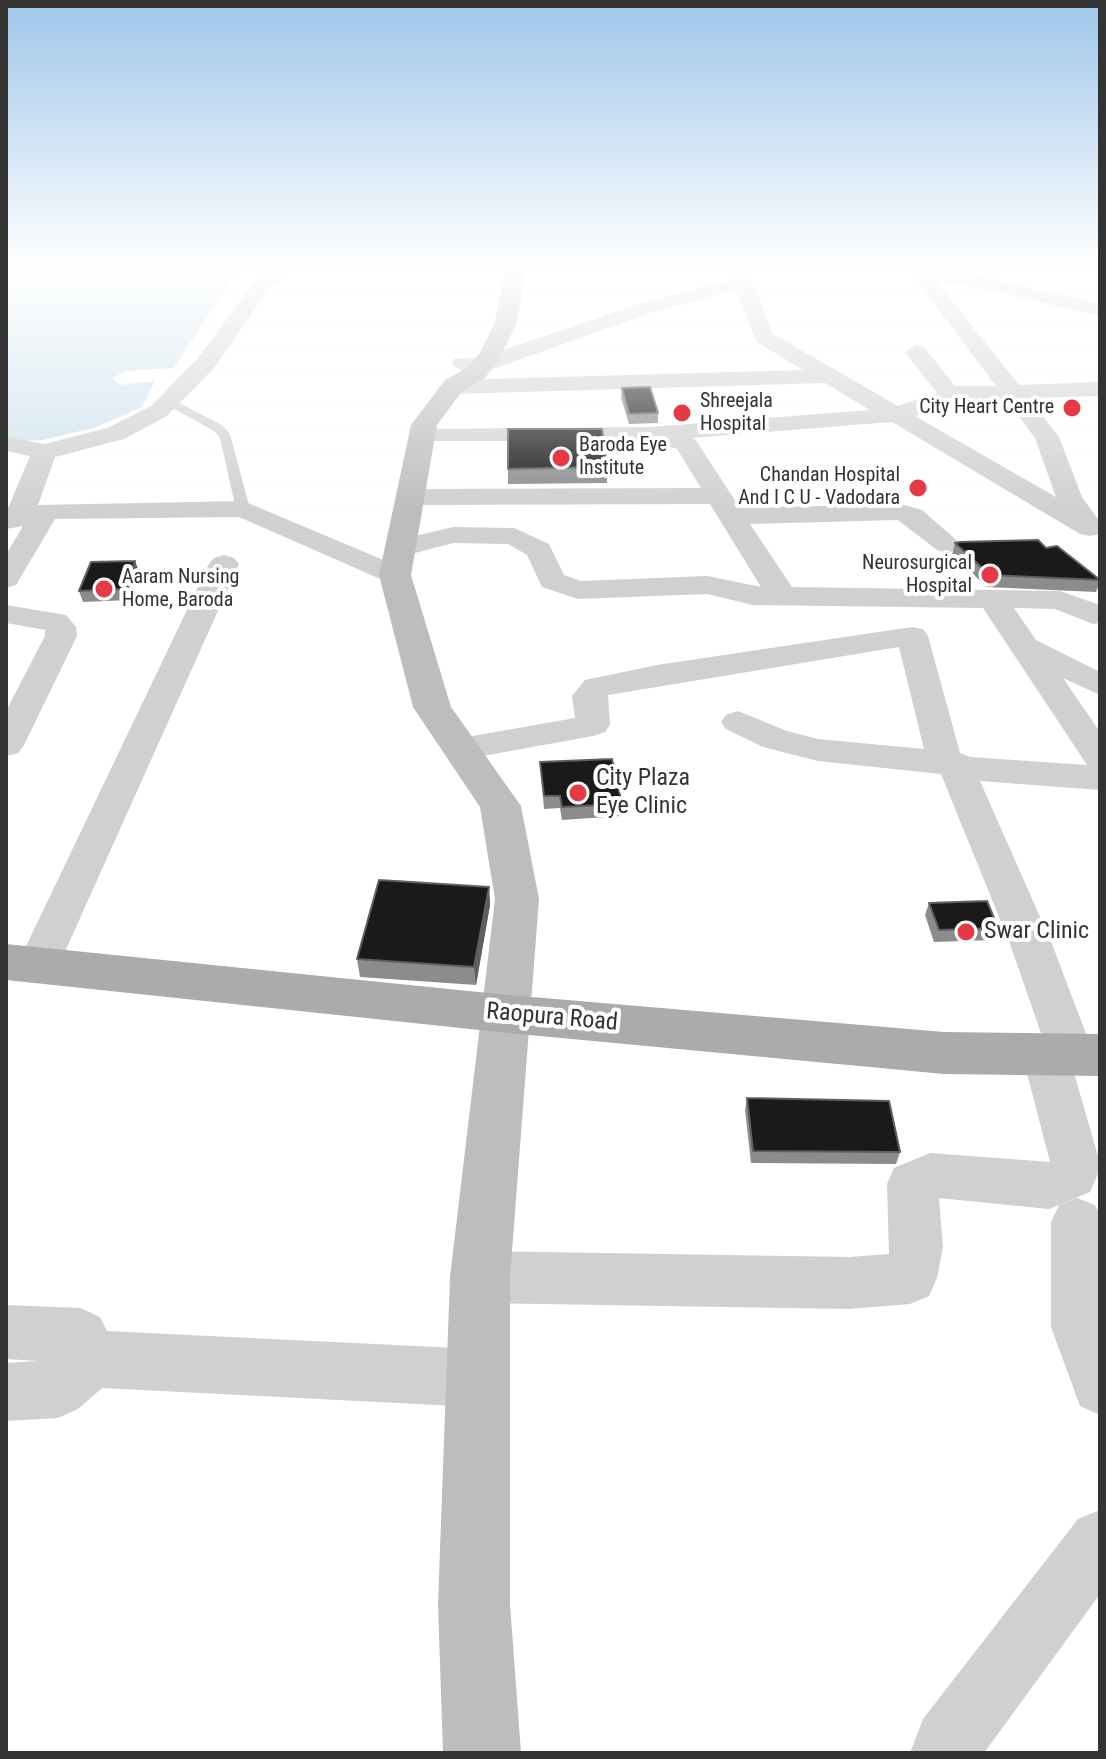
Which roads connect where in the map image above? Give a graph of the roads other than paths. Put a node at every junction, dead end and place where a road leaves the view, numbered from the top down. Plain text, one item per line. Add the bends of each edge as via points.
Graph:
1 (217, 348) edge
2 (474, 348) edge
3 (486, 348) edge
4 (536, 348) edge
5 (781, 348) edge
6 (978, 348) edge
7 (916, 352) dead end
8 (463, 375) junction
9 (829, 376) junction
10 (532, 386) junction
11 (1100, 389) edge
12 (1012, 392) junction
13 (957, 394) junction
14 (169, 402) junction
15 (895, 415) junction
16 (647, 434) junction
17 (539, 435) junction
18 (422, 436) junction
19 (6, 444) edge
20 (44, 453) junction
21 (410, 497) junction
22 (485, 497) junction
23 (725, 506) junction
24 (243, 509) junction
25 (24, 517) edge
26 (492, 534) junction
27 (1095, 536) edge
28 (947, 544) dead end
29 (397, 562) junction
30 (224, 564) dead end
31 (6, 579) edge
32 (782, 596) junction
33 (991, 598) junction
34 (6, 614) edge
35 (1100, 614) edge
36 (1023, 645) junction
37 (1100, 685) edge
38 (18, 697) edge
39 (738, 722) dead end
40 (6, 745) edge
41 (461, 749) junction
42 (1100, 758) edge
43 (955, 764) junction
44 (1100, 778) edge
45 (22, 963) edge
46 (508, 1014) junction
47 (1072, 1055) edge
48 (1075, 1218) edge
49 (480, 1277) junction
50 (6, 1332) edge
51 (91, 1359) junction
52 (477, 1378) junction
53 (1100, 1386) edge
54 (6, 1392) edge
55 (1100, 1541) edge
56 (482, 1753) edge
57 (945, 1753) edge

1 - 14 street
2 - 8 street
3 - 8 street
4 - 8 street
5 - 9 street
6 - 12 street
7 - 13 street via 947,391
8 - 10 street
8 - 18 street via 424,425
9 - 10 street
9 - 15 street
10 - 17 street
11 - 12 street
12 - 13 street
12 - 27 street via 1047,437 1069,497
13 - 15 street
14 - 20 street via 115,434
14 - 24 lane via 226,437
15 - 16 street
15 - 27 street
16 - 17 street
16 - 23 street via 686,444
17 - 18 street
18 - 21 street
19 - 20 street
20 - 25 street
21 - 22 street
21 - 29 street
22 - 23 street
22 - 26 street
23 - 28 street via 901,512
23 - 32 street
24 - 25 street
24 - 29 street
25 - 31 street
26 - 29 street via 453,535
26 - 32 street via 514,536 539,550 552,581 578,590 707,585 753,596
29 - 41 street via 432,707
30 - 45 street
32 - 33 street
33 - 35 street via 1060,600
33 - 36 street
34 - 38 street via 43,618 60,627 61,636
36 - 37 street
36 - 42 street
38 - 40 street
39 - 43 street via 818,750
41 - 43 street via 593,725 589,696 597,687 912,636 944,760
41 - 46 street via 500,806 517,899
43 - 44 street
43 - 47 street
45 - 46 main road, Raopura Road
46 - 47 main road, Raopura Road via 944,1053
46 - 49 street
47 - 48 street
48 - 49 street via 930,1175 912,1184 917,1247 910,1278 849,1283
48 - 53 street via 1079,1327
49 - 52 street
50 - 51 street via 80,1336
51 - 52 street
51 - 54 street via 58,1389
52 - 56 street via 474,1604
55 - 57 street

